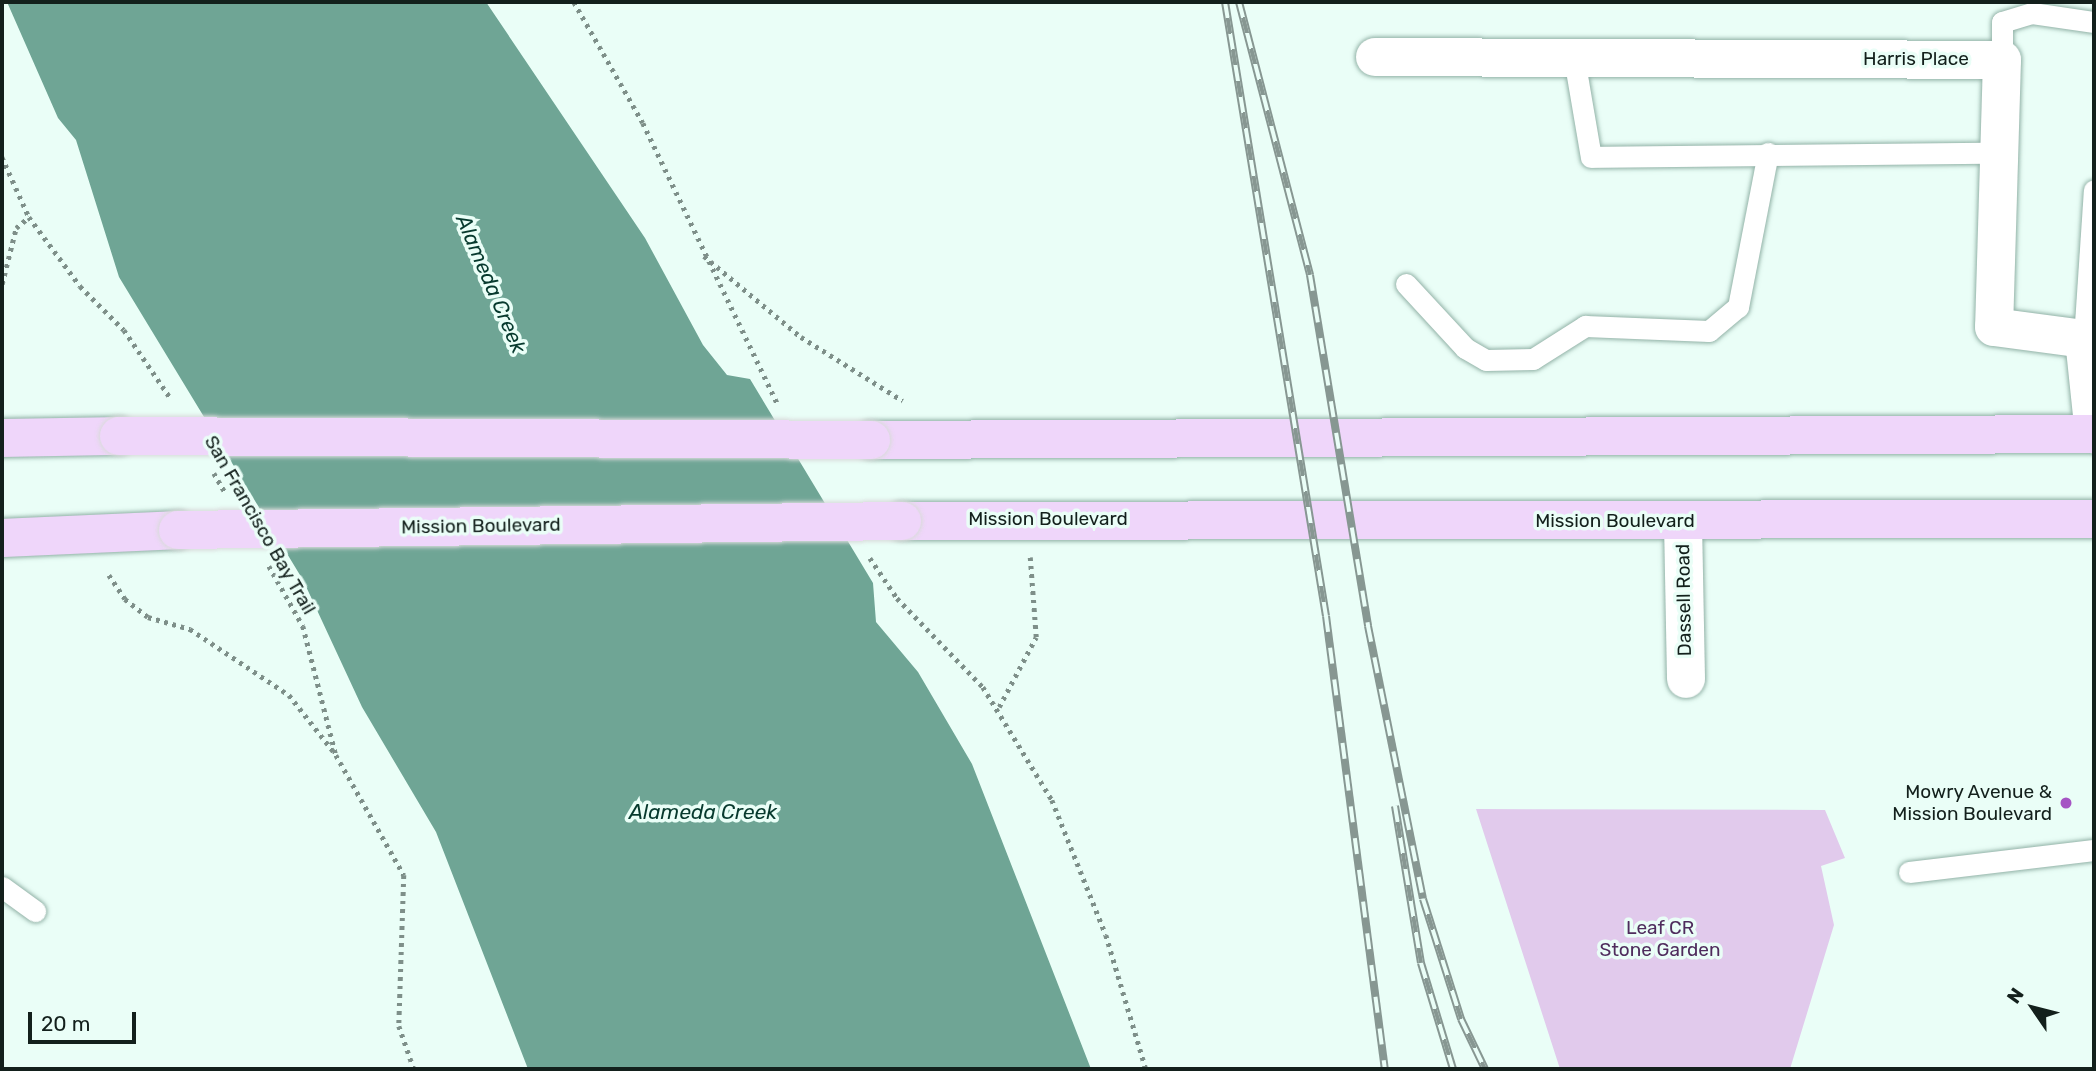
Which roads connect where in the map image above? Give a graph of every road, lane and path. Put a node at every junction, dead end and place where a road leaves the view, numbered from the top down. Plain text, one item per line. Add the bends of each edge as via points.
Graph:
1 (2094, 22) edge
2 (1375, 57) dead end
3 (1574, 58) junction
4 (2002, 60) junction
5 (1768, 153) junction
6 (1999, 153) junction
7 (2, 157) edge
8 (2094, 190) edge
9 (29, 216) junction
10 (2092, 249) edge
11 (700, 254) dead end
12 (2, 284) edge
13 (1406, 284) dead end
14 (2084, 340) junction
15 (907, 404) dead end
16 (178, 411) dead end
17 (2094, 435) edge
18 (2, 438) edge
19 (212, 470) dead end
20 (233, 505) dead end
21 (1028, 518) junction
22 (2094, 519) edge
23 (1683, 522) junction
24 (2, 538) edge
25 (267, 563) dead end
26 (109, 575) dead end
27 (1686, 679) dead end
28 (999, 708) dead end
29 (336, 755) junction
30 (2094, 850) edge
31 (1909, 872) dead end
32 (2, 887) edge
33 (35, 911) dead end
34 (414, 1069) edge

1 - 4 lane via 2032,13 2002,22
2 - 3 street, Harris Place
3 - 4 street, Harris Place
3 - 5 lane via 1591,157
4 - 6 street
5 - 6 lane
5 - 13 lane via 1738,307 1709,331 1585,326 1533,359 1486,360 1465,348
6 - 14 street via 1994,327
7 - 9 path
8 - 10 lane
9 - 12 path via 16,228
9 - 16 path via 124,330
10 - 14 lane
11 - 15 path via 801,337
14 - 17 street
17 - 18 main road, bridge
19 - 20 path, San Francisco Bay Trail
21 - 23 main road, Mission Boulevard
21 - 24 main road, Mission Boulevard, bridge via 178,530
21 - 28 path via 1036,637
22 - 23 main road, Mission Boulevard
23 - 27 street, Dassell Road
25 - 29 path, San Francisco Bay Trail via 303,626
26 - 29 path via 125,599 148,617 190,629 289,695
29 - 34 path, San Francisco Bay Trail via 404,875 399,1026
30 - 31 lane
32 - 33 lane

